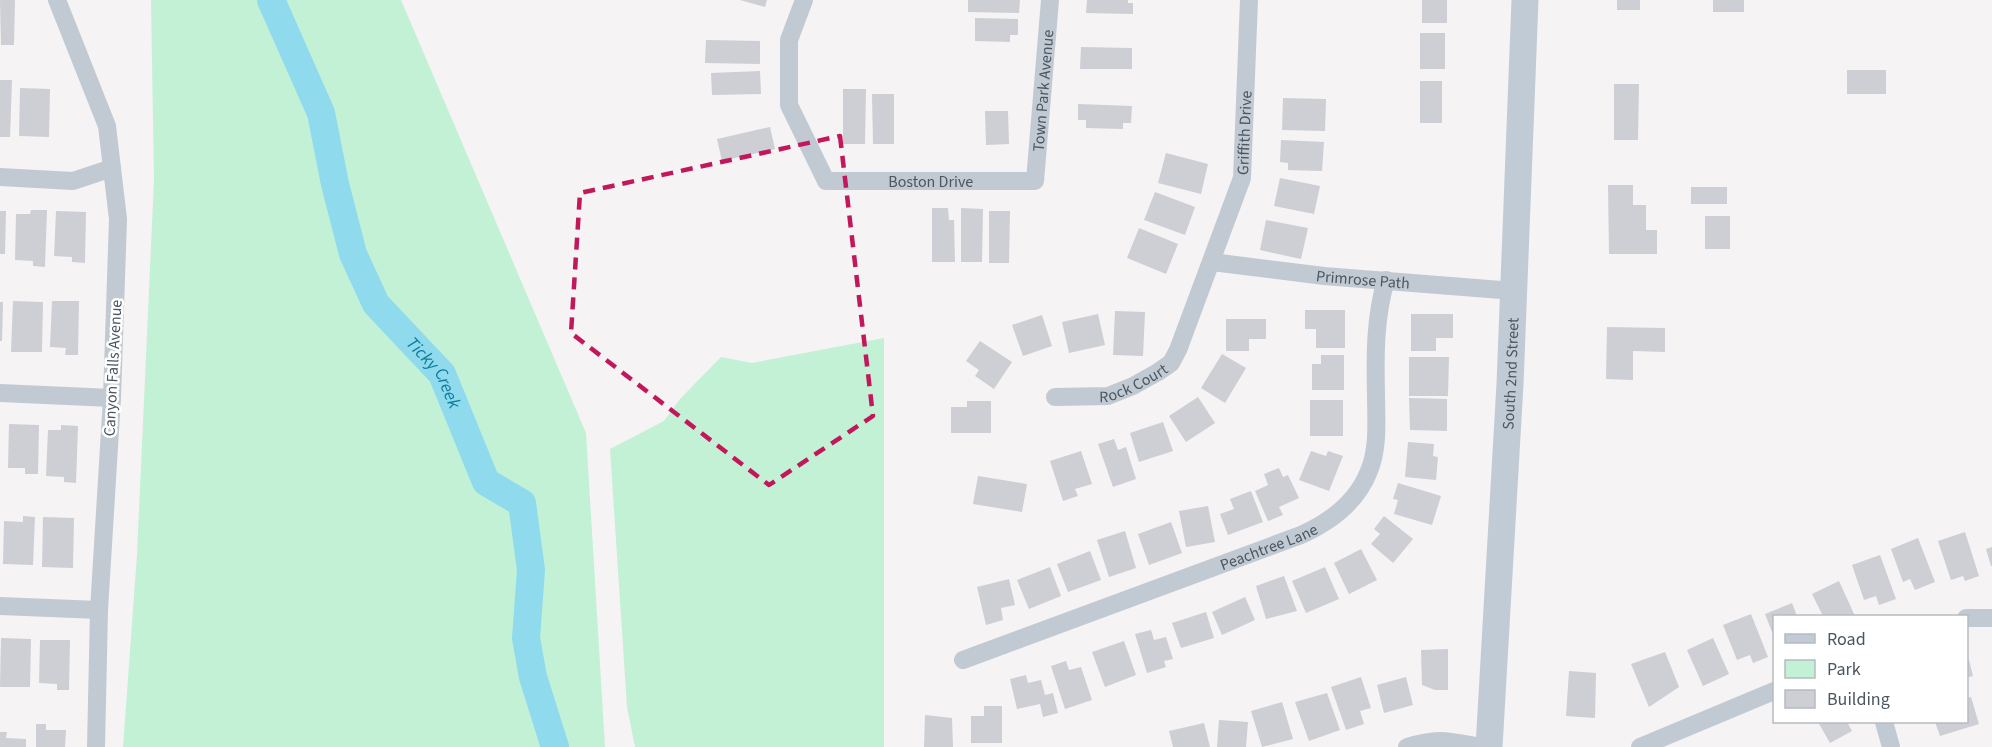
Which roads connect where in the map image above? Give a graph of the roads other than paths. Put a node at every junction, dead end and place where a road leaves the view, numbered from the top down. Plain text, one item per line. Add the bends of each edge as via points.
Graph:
1 (57, 0) edge
2 (804, 0) edge
3 (1050, 0) edge
4 (1249, 0) edge
5 (1525, 0) edge
6 (112, 168) junction
7 (0, 177) edge
8 (1035, 181) joint
9 (1212, 262) junction
10 (1386, 280) junction
11 (1514, 291) junction
12 (0, 393) edge
13 (1055, 397) dead end
14 (112, 398) junction
15 (0, 606) edge
16 (99, 610) junction
17 (1968, 618) edge
18 (1992, 618) edge
19 (963, 660) dead end
20 (1773, 691) edge
21 (1884, 723) edge
22 (96, 747) edge
23 (1407, 747) edge
24 (1480, 747) edge
25 (1489, 747) edge
26 (1640, 747) edge
27 (1891, 747) edge

1 - 6 street, Canyon Falls Avenue via 107,126
2 - 8 street, Boston Drive via 789,40 789,105 826,181
3 - 8 street, Town Park Avenue
4 - 9 street, Griffith Drive via 1242,178
5 - 11 main road, South 2nd Street
6 - 7 street via 73,181
6 - 14 street, Canyon Falls Avenue via 118,219
9 - 10 street, Primrose Path
9 - 13 street, Rock Court via 1171,363 1108,396
10 - 11 street, Primrose Path
10 - 19 street, Peachtree Lane via 1378,304 1374,454 1369,472 1338,514 1301,535
11 - 25 main road, South 2nd Street
12 - 14 street
14 - 16 street, Canyon Falls Avenue
15 - 16 street
16 - 22 street, Canyon Falls Avenue
17 - 18 street
20 - 26 street
21 - 27 street
23 - 24 street via 1444,740

